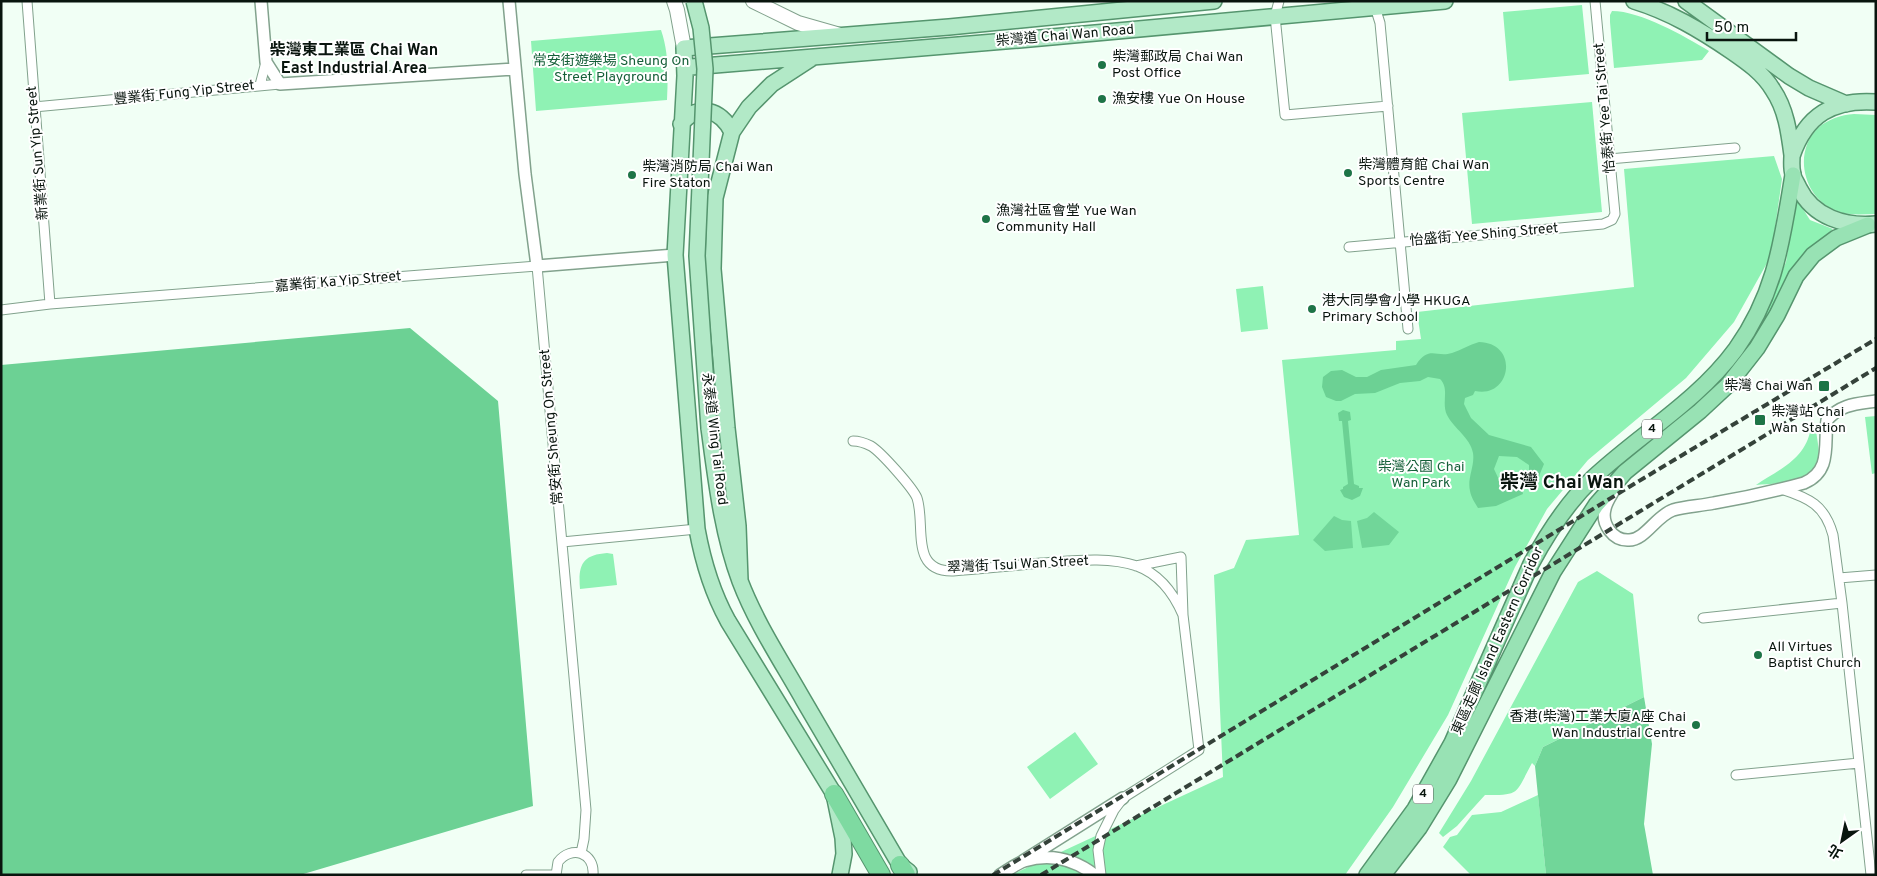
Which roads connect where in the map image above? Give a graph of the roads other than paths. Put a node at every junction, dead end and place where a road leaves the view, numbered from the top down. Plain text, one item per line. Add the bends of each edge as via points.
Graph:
1 (27, 1) edge
2 (261, 1) edge
3 (509, 1) edge
4 (674, 1) edge
5 (694, 1) edge
6 (753, 1) edge
7 (1214, 1) edge
8 (1279, 1) edge
9 (1445, 1) edge
10 (1595, 1) edge
11 (1634, 1) edge
12 (1686, 1) edge
13 (1375, 4) edge
14 (1275, 16) junction
15 (843, 35) junction
16 (684, 48) junction
17 (816, 56) junction
18 (266, 62) junction
19 (685, 67) junction
20 (515, 69) junction
21 (280, 84) junction
22 (260, 85) junction
23 (1876, 102) edge
24 (1846, 104) junction
25 (1388, 106) junction
26 (34, 107) junction
27 (681, 124) junction
28 (732, 132) junction
29 (1735, 148) dead end
30 (1792, 157) junction
31 (1609, 159) junction
32 (1792, 174) junction
33 (1615, 214) joint
34 (1872, 225) edge
35 (1400, 242) junction
36 (1349, 247) dead end
37 (675, 255) junction
38 (537, 266) junction
39 (50, 304) junction
40 (1, 310) edge
41 (1408, 329) dead end
42 (1876, 401) edge
43 (853, 441) dead end
44 (1625, 472) junction
45 (1781, 489) junction
46 (697, 530) junction
47 (562, 542) junction
48 (1166, 560) junction
49 (1136, 566) junction
50 (1876, 574) edge
51 (1838, 578) junction
52 (740, 580) junction
53 (1159, 580) junction
54 (1842, 603) junction
55 (1183, 615) junction
56 (1703, 618) dead end
57 (1859, 763) junction
58 (1736, 775) dead end
59 (834, 794) junction
60 (1123, 798) junction
61 (581, 853) junction
62 (1023, 861) junction
63 (906, 871) edge
64 (526, 875) edge
65 (556, 875) edge
66 (593, 875) edge
67 (840, 875) edge
68 (881, 875) edge
69 (1000, 875) edge
70 (1095, 875) edge
71 (1102, 875) edge
72 (1367, 875) edge
73 (1383, 875) edge
74 (1871, 875) edge

1 - 26 street, 新業街 Sun Yip Street
2 - 18 street
3 - 20 street, 常安街 Sheung On Street
4 - 16 main road, 永泰道 Wing Tai Road
5 - 52 main road, 永泰道 Wing Tai Road, bridge via 701,28 705,69 698,256 709,428 726,526
6 - 15 main road, 柴灣道 Chai Wan Road via 798,23
7 - 15 main road, 柴灣道 Chai Wan Road
8 - 14 street
9 - 13 main road, 柴灣道 Chai Wan Road
10 - 31 street, 怡泰街 Yee Tai Street
11 - 30 main road via 1693,26 1748,63 1765,79 1783,110
12 - 24 main road via 1789,76
13 - 14 main road, 柴灣道 Chai Wan Road
13 - 25 street via 1380,23
14 - 17 main road, 柴灣道 Chai Wan Road
14 - 25 street via 1285,115
15 - 16 main road, 柴灣道 Chai Wan Road
16 - 19 main road, 永泰道 Wing Tai Road
17 - 19 main road, 柴灣道 Chai Wan Road
17 - 28 main road via 772,84 749,107
18 - 21 street
18 - 22 street
19 - 27 main road, 永泰道 Wing Tai Road
20 - 21 street, 豐業街 Fung Yip Street
20 - 38 street, 常安街 Sheung On Street
21 - 22 street, 豐業街 Fung Yip Street
22 - 26 street, 豐業街 Fung Yip Street
23 - 24 main road
24 - 30 main road via 1820,113 1812,120 1799,138
25 - 35 street
26 - 39 street, 新業街 Sun Yip Street
27 - 28 main road via 694,112 707,111 727,122
27 - 37 main road, 永泰道 Wing Tai Road
28 - 52 main road via 715,198 713,269 738,526
29 - 31 street
30 - 32 main road
31 - 33 street, 怡泰街 Yee Tai Street
32 - 34 main road via 1803,196 1825,216 1845,223
32 - 72 highway, 東區走廊 Island Eastern Corridor / 4 via 1774,275 1744,336 1695,394 1594,477 1562,513 1531,564 1446,756 1415,809
33 - 35 street, 怡盛街 Yee Shing Street via 1612,220 1603,224
34 - 44 highway, 東區走廊 Island Eastern Corridor / 4 via 1836,238 1813,255 1796,276 1757,348 1728,385
35 - 36 street, 怡盛街 Yee Shing Street
35 - 41 street
37 - 38 street, 嘉業街 Ka Yip Street
37 - 46 main road, 永泰道 Wing Tai Road
38 - 39 street, 嘉業街 Ka Yip Street
38 - 47 street, 常安街 Sheung On Street
39 - 40 street, 嘉業街 Ka Yip Street
42 - 45 street via 1838,409 1827,420 1825,458 1818,475 1804,483
43 - 49 street, 翠灣街 Tsui Wan Street via 876,450 914,493 923,552 931,565 946,571 1082,560
44 - 45 street via 1607,503 1604,515 1610,531 1622,540 1638,538 1671,511
44 - 73 highway, 東區走廊 Island Eastern Corridor / 4 via 1596,505 1563,554 1449,779 1419,828
45 - 51 street via 1807,498 1825,515 1833,535
46 - 47 street
46 - 59 main road, 永泰道 Wing Tai Road via 708,577 720,607
47 - 61 street, 常安街 Sheung On Street via 586,810
48 - 49 street, 翠灣街 Tsui Wan Street
48 - 53 street via 1156,568
48 - 55 street, 翠灣街 Tsui Wan Street via 1181,557
49 - 53 street, 翠灣街 Tsui Wan Street
50 - 51 street
51 - 54 street
52 - 63 main road, 永泰道 Wing Tai Road via 774,650
53 - 55 street, 翠灣街 Tsui Wan Street via 1172,593
54 - 56 street
54 - 57 street
55 - 60 street, 翠灣街 Tsui Wan Street via 1199,750
57 - 58 street
57 - 74 street
59 - 67 main road, 永泰道 Wing Tai Road via 843,838
59 - 68 highway
60 - 62 street
60 - 71 street, 翠灣街 Tsui Wan Street via 1101,836 1098,850
61 - 65 street via 562,857
61 - 66 street via 593,866
62 - 69 street
62 - 70 street via 1055,857 1084,866
64 - 65 street

